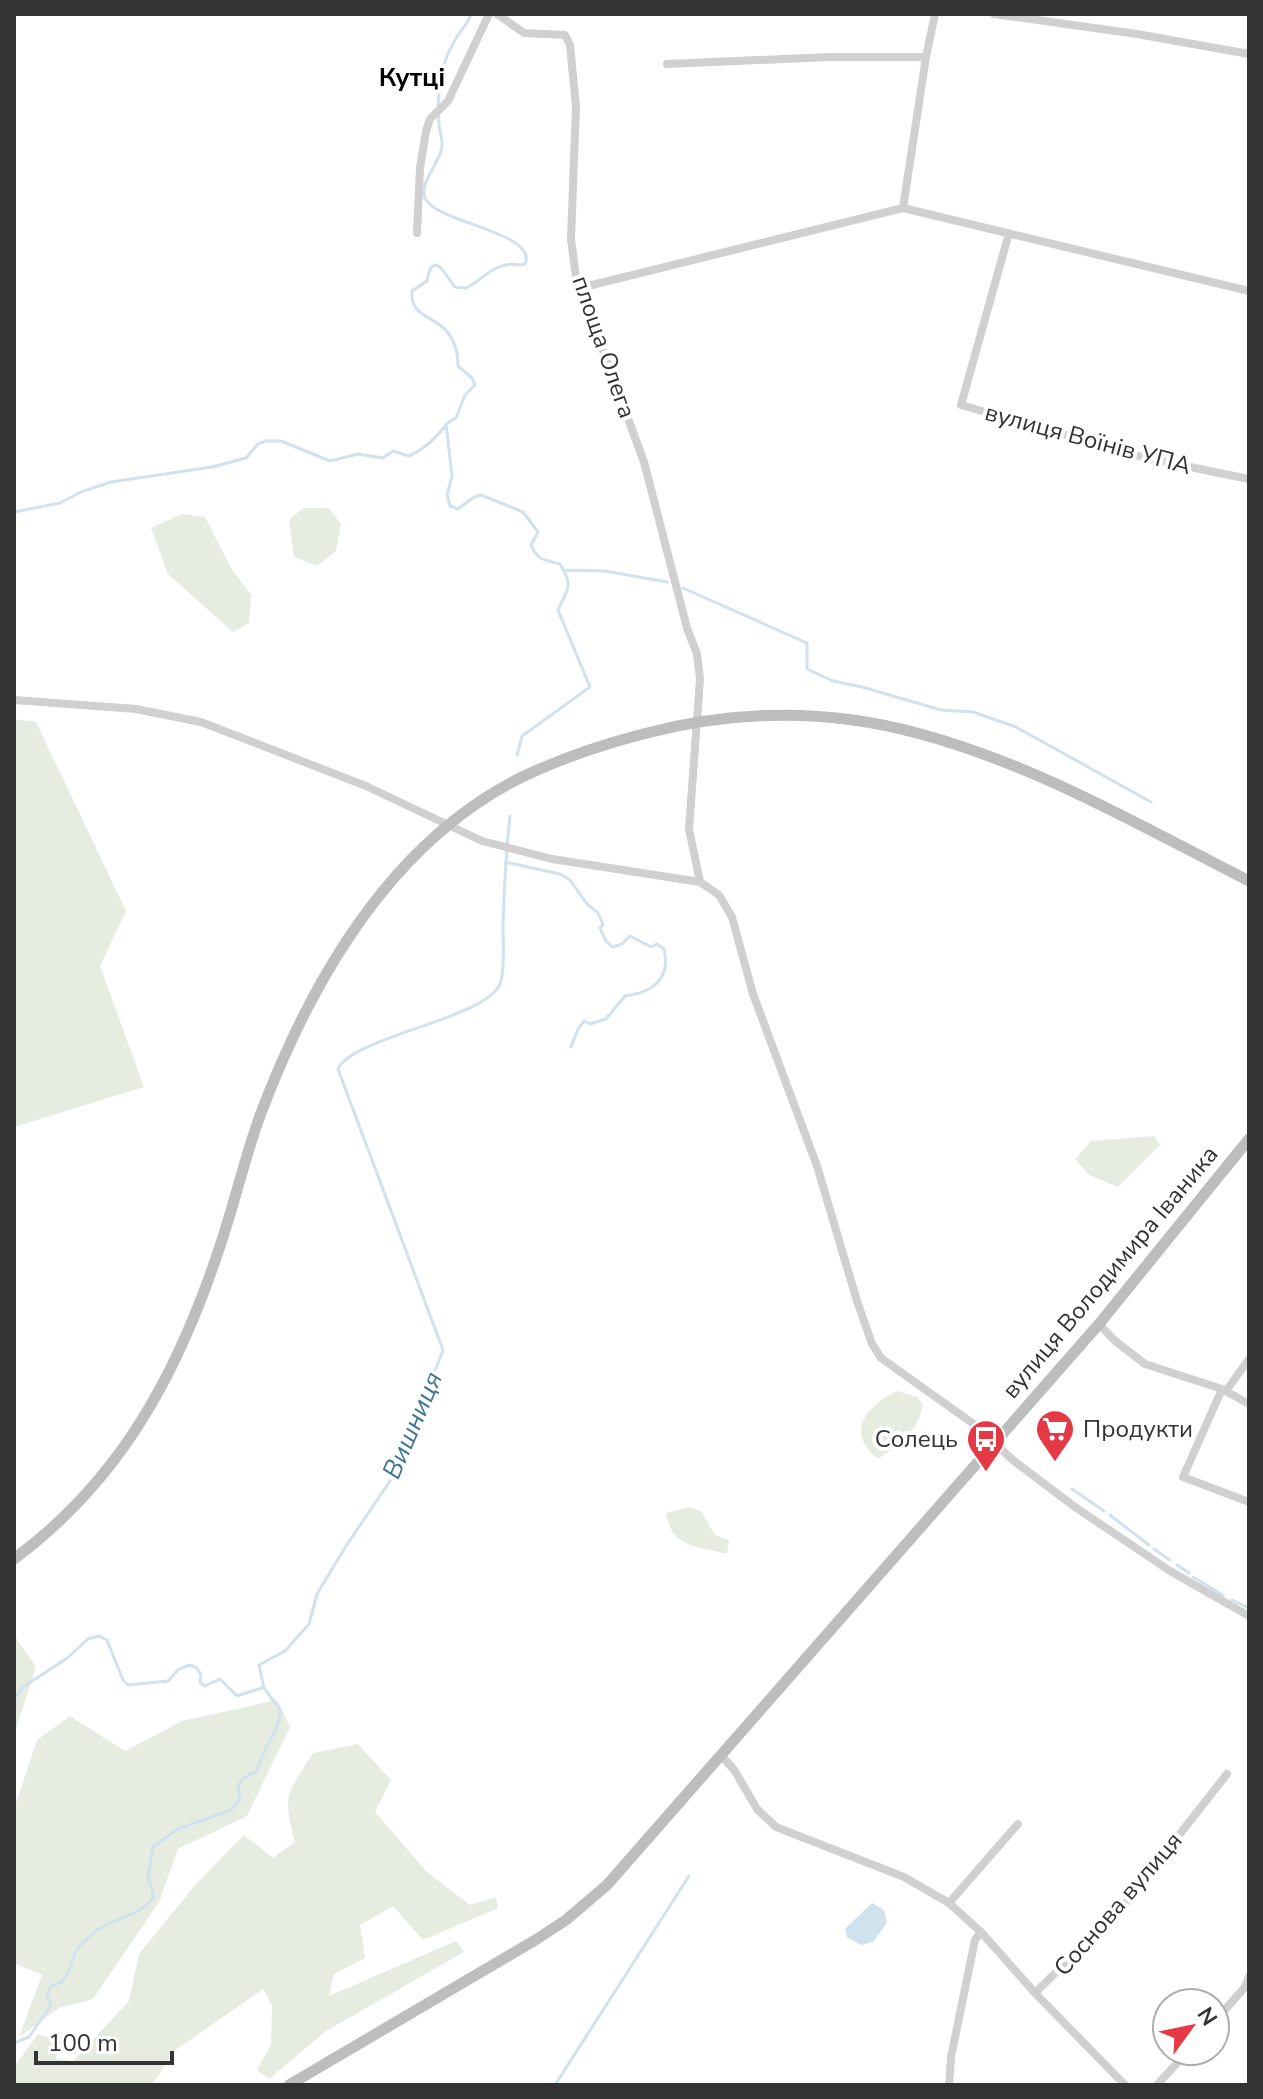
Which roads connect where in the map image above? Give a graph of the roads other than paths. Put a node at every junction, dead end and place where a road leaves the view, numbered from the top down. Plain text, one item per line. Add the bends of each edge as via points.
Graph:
1 (489, 14) edge
2 (497, 14) edge
3 (935, 14) edge
4 (994, 14) edge
5 (1249, 54) edge
6 (926, 57) junction
7 (667, 64) dead end
8 (903, 208) junction
9 (417, 233) dead end
10 (1009, 233) junction
11 (580, 288) junction
12 (1249, 291) edge
13 (1249, 479) edge
14 (14, 700) edge
15 (698, 721) junction
16 (449, 826) junction
17 (1249, 881) edge
18 (700, 882) junction
19 (1249, 1139) edge
20 (1245, 1154) edge
21 (1099, 1324) junction
22 (1249, 1359) edge
23 (1224, 1390) junction
24 (1249, 1404) edge
25 (995, 1443) junction
26 (1249, 1502) edge
27 (14, 1559) edge
28 (1249, 1616) edge
29 (721, 1755) junction
30 (1227, 1774) dead end
31 (1018, 1824) dead end
32 (949, 1903) junction
33 (978, 1936) junction
34 (1249, 1977) edge
35 (1247, 1989) edge
36 (1035, 1993) junction
37 (1231, 2005) edge
38 (1173, 2067) edge
39 (289, 2085) edge
40 (949, 2085) edge
41 (1125, 2085) edge
42 (1157, 2085) edge

1 - 9 street via 448,101 430,119 420,168
2 - 11 street, площа Олега via 524,33 565,35 570,45 576,107 571,239
3 - 6 street
4 - 5 street
6 - 7 street
6 - 8 street
8 - 10 street
8 - 11 street
10 - 12 street
10 - 13 street, вулиця Воїнів УПА via 961,405 1146,458
11 - 15 street, площа Олега via 644,462 697,654
14 - 16 street via 121,708 201,722 366,786
15 - 16 main road via 543,768 488,797
15 - 17 main road via 789,714 830,717 949,742 1062,787
15 - 18 street, площа Олега via 689,829
16 - 18 street via 482,841 552,859
16 - 27 main road via 351,931 289,1044 198,1310 171,1372 100,1477 39,1541
18 - 25 street via 719,895 732,917 753,994 817,1166 872,1344 881,1358
19 - 20 main road, вулиця Володимира Іваника
20 - 21 main road, вулиця Володимира Іваника
21 - 23 street via 1145,1364
21 - 25 main road, вулиця Володимира Іваника
22 - 23 street
23 - 24 street
23 - 26 street via 1183,1477
25 - 28 street via 1170,1571
25 - 29 main road, вулиця Володимира Іваника
29 - 32 street via 776,1827 904,1877
29 - 39 main road, вулиця Володимира Іваника via 607,1885 566,1920
30 - 36 street, Соснова вулиця via 1124,1905
31 - 32 street
32 - 33 street
33 - 36 street
33 - 40 street
34 - 35 street
35 - 37 street
36 - 41 street
38 - 42 street

